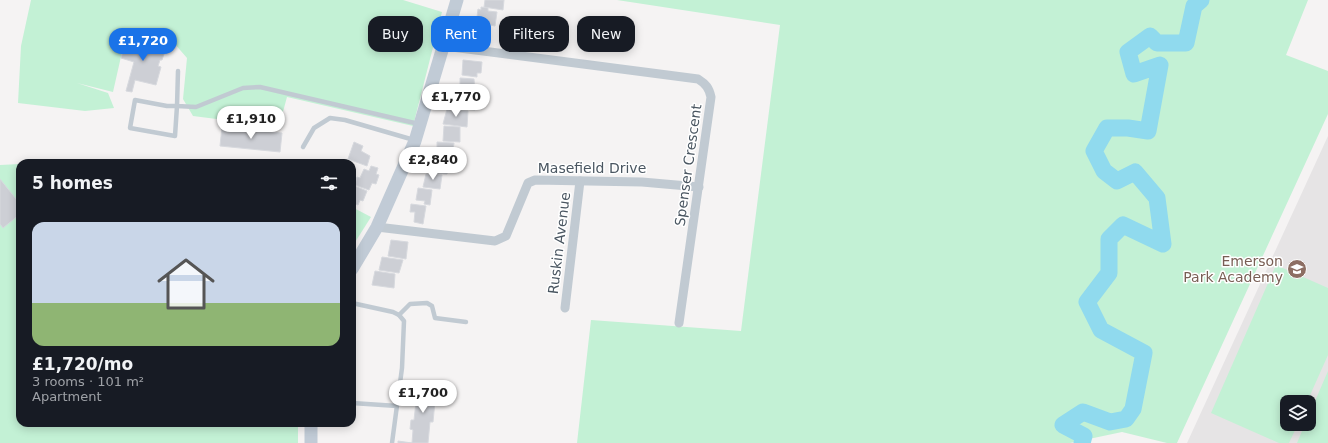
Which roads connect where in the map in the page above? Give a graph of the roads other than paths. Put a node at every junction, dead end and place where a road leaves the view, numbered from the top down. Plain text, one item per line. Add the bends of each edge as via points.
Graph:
1 (457, 0) edge
2 (452, 16) edge
3 (442, 52) edge
4 (490, 52) edge
5 (178, 72) dead end
6 (177, 106) junction
7 (420, 124) junction
8 (415, 141) junction
9 (303, 147) dead end
10 (580, 181) junction
11 (700, 187) junction
12 (377, 227) junction
13 (356, 262) edge
14 (356, 304) edge
15 (565, 308) dead end
16 (399, 315) junction
17 (466, 322) dead end
18 (679, 323) dead end
19 (356, 403) edge
20 (397, 406) junction
21 (311, 427) edge
22 (311, 443) edge
23 (392, 443) edge

1 - 2 street
3 - 7 street
4 - 11 street, Spenser Crescent via 698,79 705,83 711,97
5 - 6 lane
6 - 6 lane via 135,100 130,128 175,136
6 - 7 lane via 196,107 243,88 260,87
7 - 8 street
8 - 9 lane via 346,120 330,118 314,128
8 - 12 street
10 - 11 street, Masefield Drive via 642,182
10 - 12 street, Masefield Drive via 535,180 528,183 506,236 495,241
10 - 15 street, Ruskin Avenue
11 - 18 street, Spenser Crescent
12 - 13 street
14 - 16 lane
16 - 17 lane via 410,304 427,303 432,306 435,318
16 - 20 lane via 404,321
19 - 20 lane
20 - 23 lane
21 - 22 street

